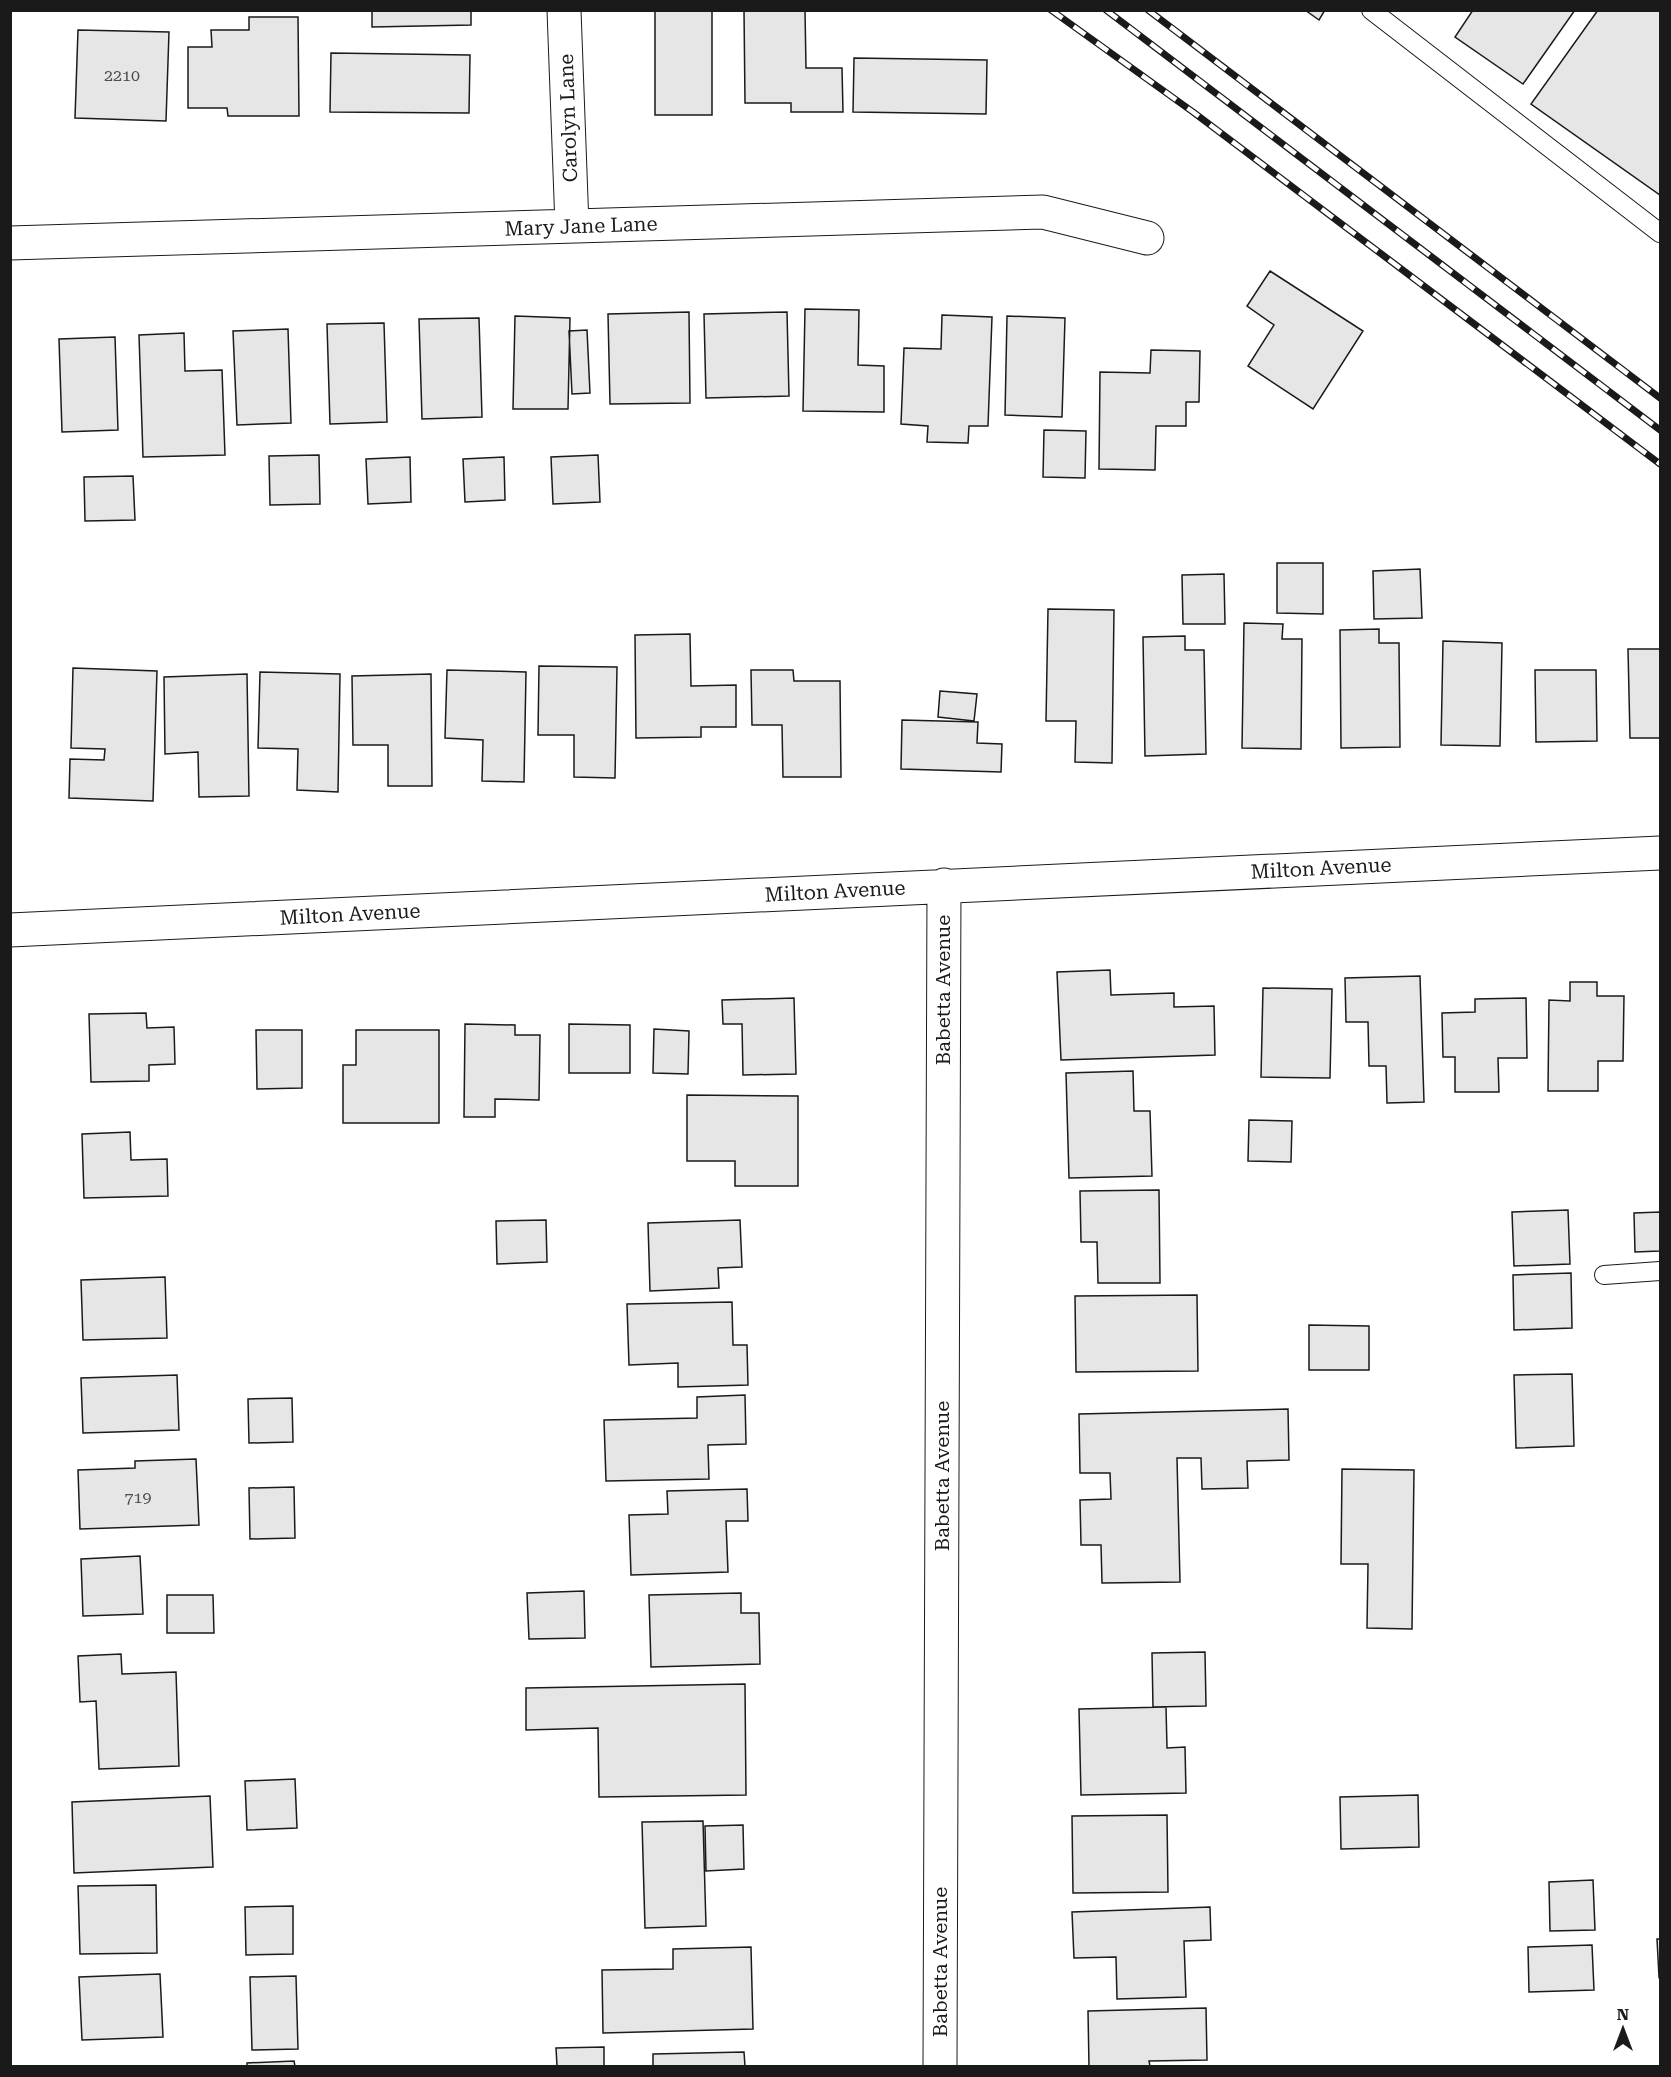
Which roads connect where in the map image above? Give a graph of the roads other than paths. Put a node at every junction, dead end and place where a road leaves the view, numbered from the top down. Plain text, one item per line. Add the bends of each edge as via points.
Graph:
1 (564, 10) edge
2 (1371, 10) edge
3 (573, 226) junction
4 (1660, 233) edge
5 (1148, 238) dead end
6 (10, 243) edge
7 (1660, 853) edge
8 (944, 885) junction
9 (10, 930) edge
10 (1660, 1271) edge
11 (1604, 1275) dead end
12 (940, 2067) edge

1 - 3 street, Carolyn Lane
2 - 4 lane
3 - 5 street, Mary Jane Lane via 1043,212
3 - 6 street, Mary Jane Lane
7 - 8 street, Milton Avenue
8 - 9 street, Milton Avenue
8 - 12 street, Babetta Avenue
10 - 11 lane

